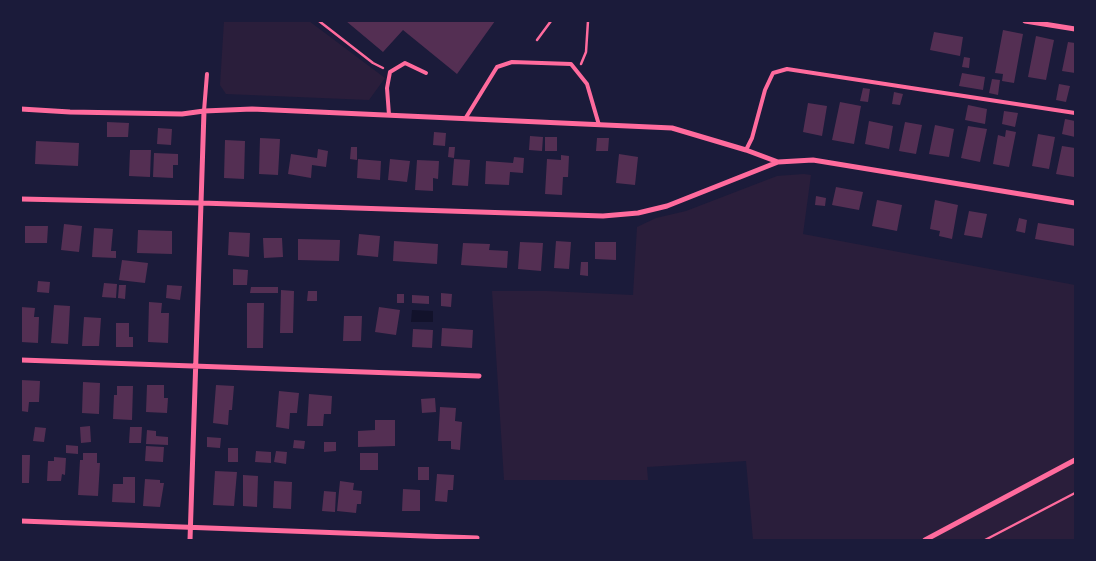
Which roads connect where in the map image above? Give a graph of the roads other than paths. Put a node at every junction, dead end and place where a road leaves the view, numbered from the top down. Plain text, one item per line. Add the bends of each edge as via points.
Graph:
1 (1025, 21) edge
2 (1075, 29) edge
3 (426, 73) dead end
4 (207, 74) dead end
5 (21, 109) edge
6 (204, 111) junction
7 (1075, 113) edge
8 (389, 115) junction
9 (465, 119) junction
10 (599, 125) junction
11 (746, 150) junction
12 (778, 162) junction
13 (21, 199) edge
14 (201, 202) junction
15 (1075, 203) edge
16 (21, 360) edge
17 (195, 366) junction
18 (479, 376) dead end
19 (1075, 460) edge
20 (21, 521) edge
21 (190, 527) junction
22 (476, 538) dead end
23 (190, 540) edge
24 (925, 540) edge

1 - 2 street
3 - 8 lane via 405,63 390,72 387,88
4 - 6 lane
5 - 6 street via 182,114
6 - 8 street via 252,109
6 - 14 street
7 - 11 lane via 787,69 773,72
8 - 9 street
9 - 10 street
9 - 10 lane via 497,67 512,62 571,64 587,84
10 - 11 street via 672,128
11 - 12 street
12 - 14 street via 667,206 638,214 603,216
12 - 15 street via 813,160
13 - 14 street
14 - 17 street
16 - 17 street
17 - 18 street
17 - 21 street
19 - 24 street
20 - 21 street
21 - 22 street
21 - 23 street

